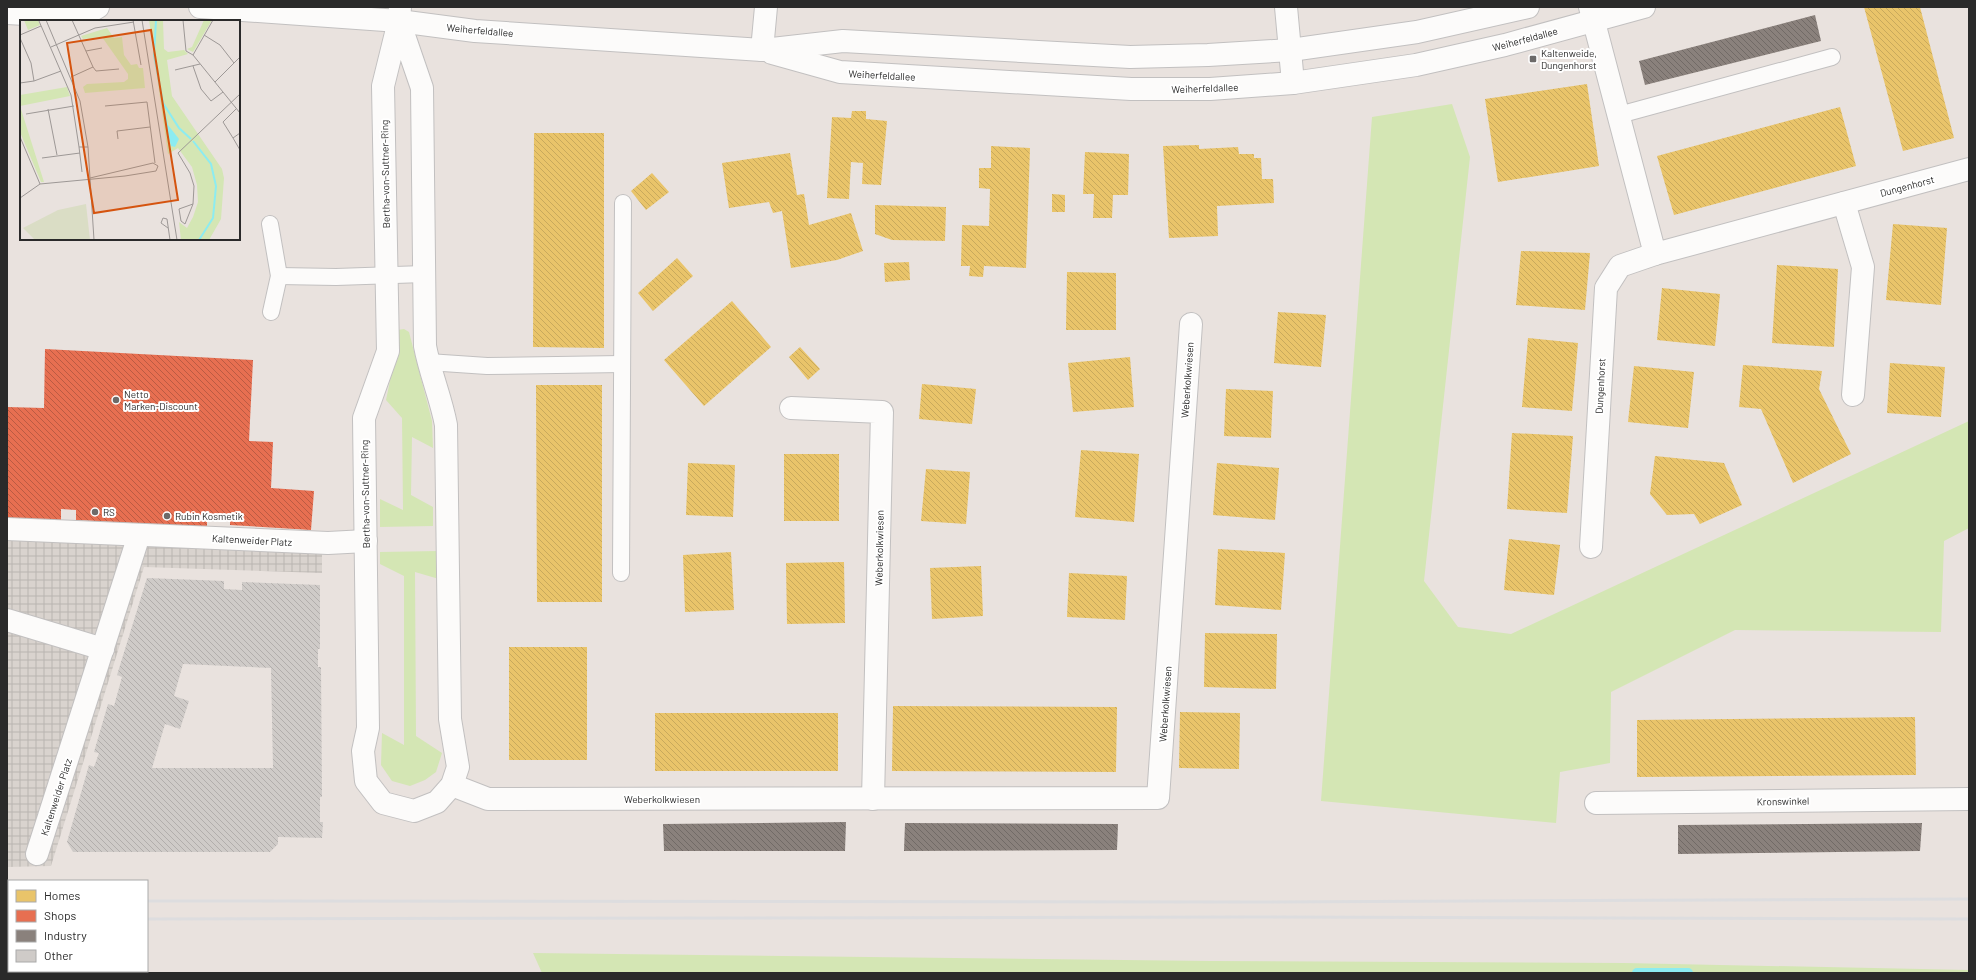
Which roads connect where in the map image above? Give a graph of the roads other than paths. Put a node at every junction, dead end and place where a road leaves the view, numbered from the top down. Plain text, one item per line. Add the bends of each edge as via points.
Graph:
1 (98, 7) edge
2 (200, 7) edge
3 (766, 7) edge
4 (1286, 7) edge
5 (1528, 7) edge
6 (1644, 7) edge
7 (7, 13) edge
8 (399, 14) edge
9 (1592, 14) edge
10 (762, 50) junction
11 (1291, 50) junction
12 (1832, 57) dead end
13 (1293, 83) junction
14 (1619, 115) junction
15 (1969, 169) edge
16 (622, 203) dead end
17 (1844, 203) junction
18 (270, 224) dead end
19 (1655, 254) junction
20 (424, 274) junction
21 (386, 275) junction
22 (279, 276) junction
23 (271, 312) dead end
24 (1191, 324) dead end
25 (428, 362) junction
26 (622, 364) junction
27 (1852, 395) dead end
28 (791, 408) dead end
29 (7, 529) edge
30 (139, 535) junction
31 (366, 542) junction
32 (1591, 547) dead end
33 (621, 573) dead end
34 (7, 620) edge
35 (103, 649) junction
36 (452, 785) junction
37 (873, 798) junction
38 (1969, 799) edge
39 (1596, 803) dead end
40 (37, 854) dead end

1 - 7 street via 81,17
2 - 8 street, Weiherfeldallee
3 - 10 street
4 - 11 street
5 - 11 street, Weiherfeldallee via 1417,32
6 - 9 street, Weiherfeldallee
8 - 10 street, Weiherfeldallee via 475,31
8 - 20 street, Bertha-von-Suttner-Ring via 422,88
8 - 21 street, Bertha-von-Suttner-Ring via 383,86
9 - 13 street, Weiherfeldallee via 1505,45 1416,65
9 - 14 street
10 - 11 street, Weiherfeldallee via 843,41 1130,57
10 - 13 street, Weiherfeldallee via 847,73 1131,89 1210,89
11 - 13 street
12 - 14 lane
14 - 19 street
15 - 17 street, Dungenhorst
16 - 26 lane
17 - 19 street, Dungenhorst
17 - 27 street via 1863,267
18 - 22 lane
19 - 32 street, Dungenhorst via 1620,266 1606,288
20 - 21 lane
20 - 25 street, Bertha-von-Suttner-Ring via 425,346
21 - 22 lane
21 - 31 street, Bertha-von-Suttner-Ring via 388,351 364,418
22 - 23 lane
24 - 37 street, Weberkolkwiesen via 1158,798
25 - 26 lane via 487,366
25 - 36 street, Bertha-von-Suttner-Ring via 446,425 450,719 458,767
26 - 33 lane
28 - 37 street, Weberkolkwiesen via 882,412
29 - 30 street, Kaltenweider Platz
30 - 31 street, Kaltenweider Platz via 328,543
30 - 35 street, Kaltenweider Platz
31 - 36 street, Bertha-von-Suttner-Ring via 368,728 363,751 366,781 383,803 414,810 437,802
34 - 35 street
35 - 40 street, Kaltenweider Platz
36 - 37 street, Weberkolkwiesen via 488,799
38 - 39 street, Kronswinkel

